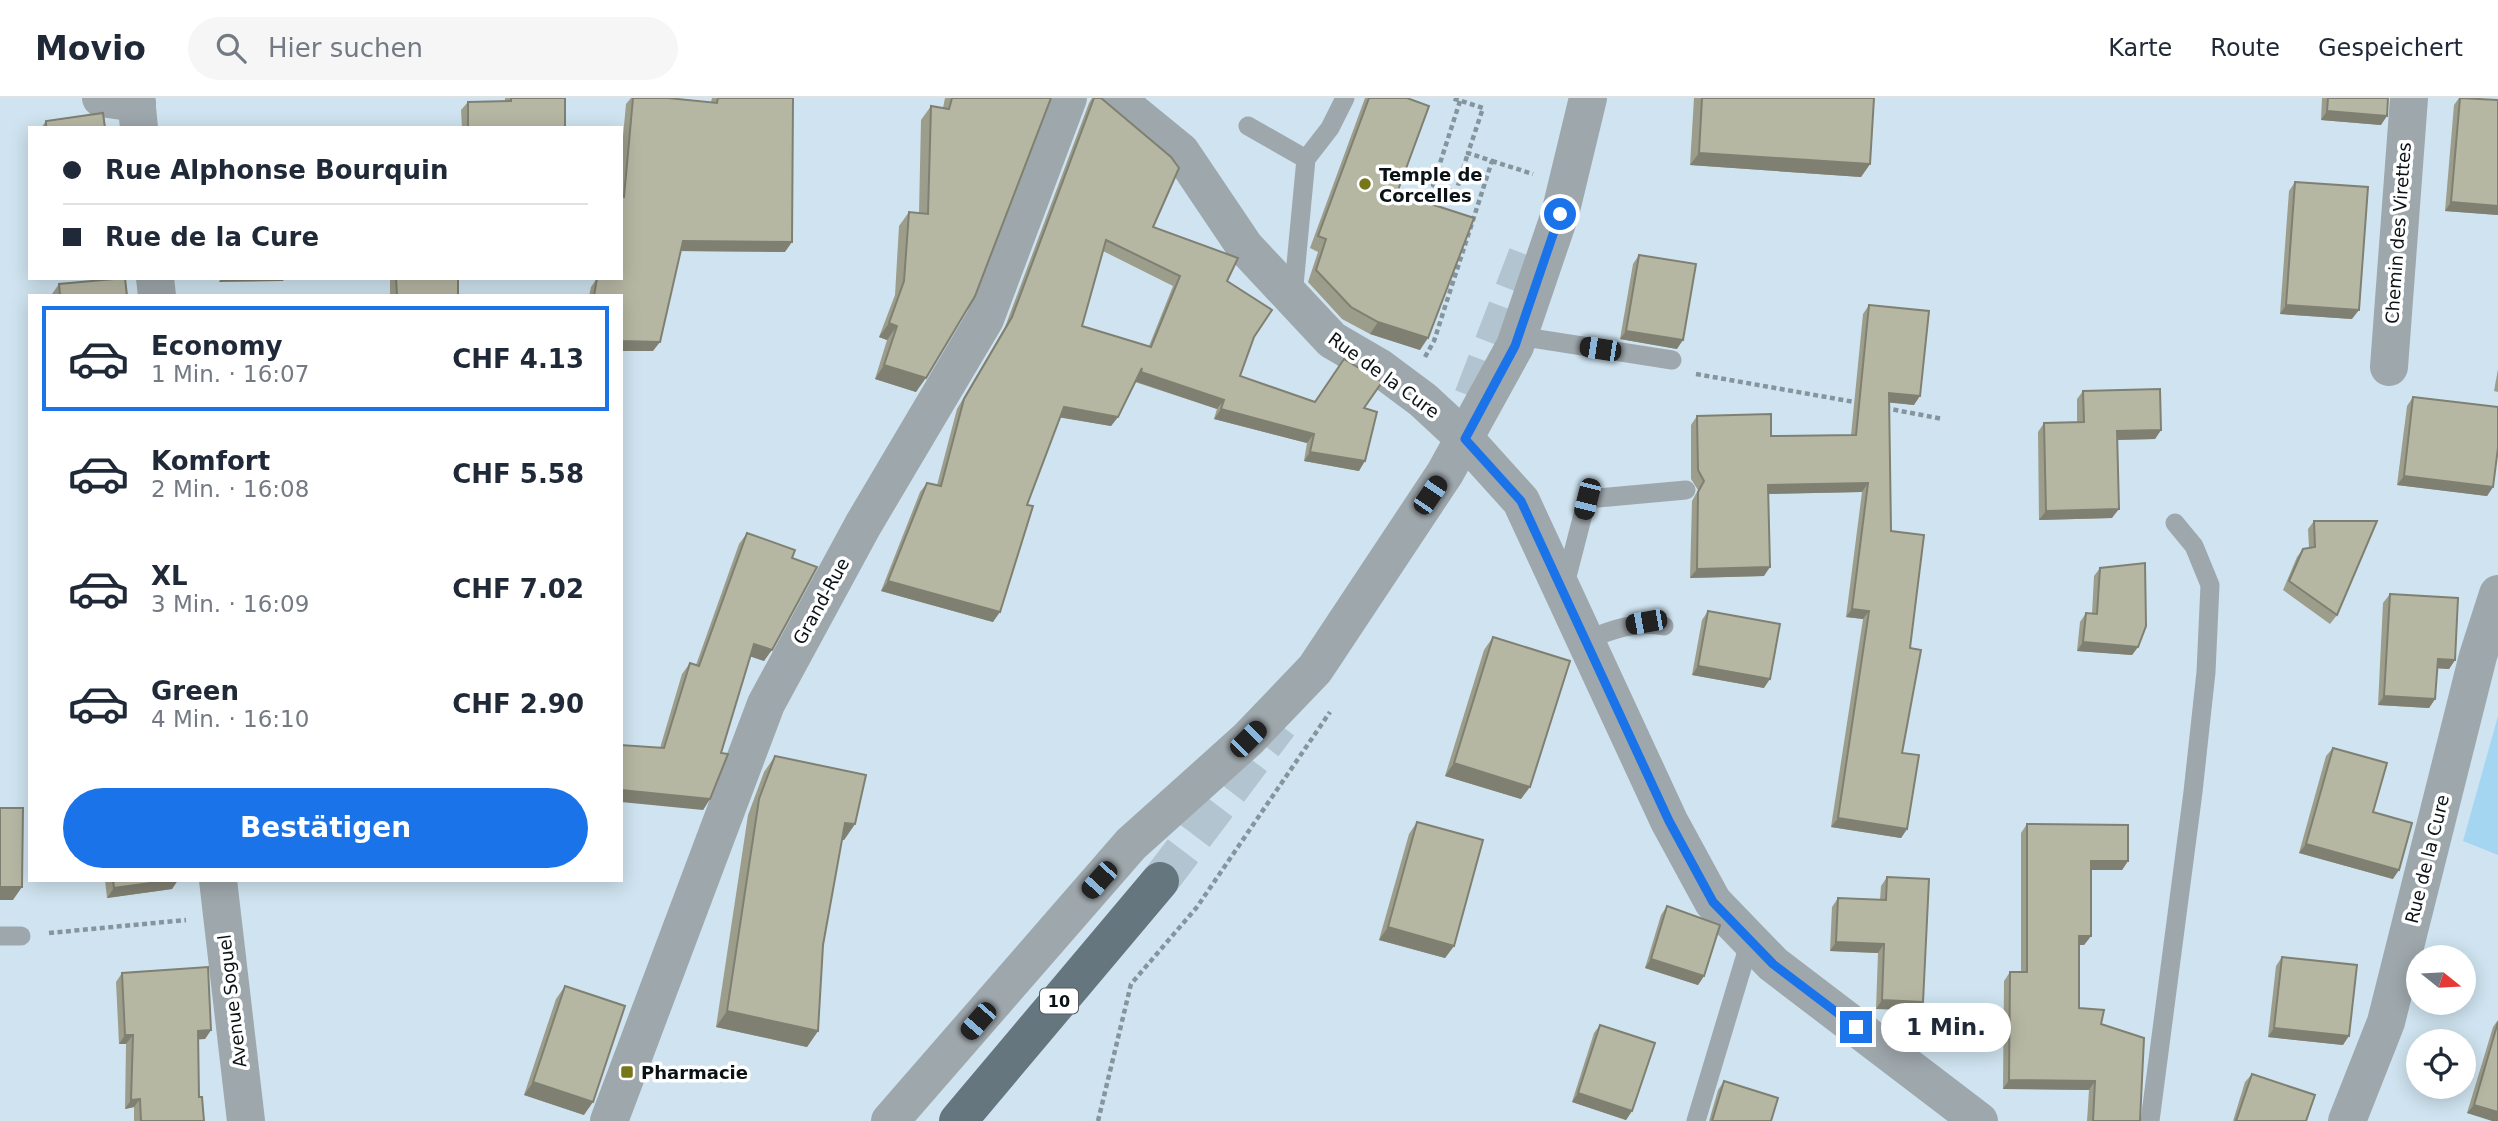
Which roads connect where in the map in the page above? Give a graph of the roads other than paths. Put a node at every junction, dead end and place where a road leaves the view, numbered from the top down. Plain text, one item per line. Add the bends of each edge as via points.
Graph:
1 (1068, 98) edge
2 (1115, 98) edge
3 (1345, 98) edge
4 (1588, 98) edge
5 (2410, 98) edge
6 (1248, 126) dead end
7 (1306, 159) junction
8 (1292, 297) junction
9 (1518, 336) junction
10 (1663, 359) road end
11 (2389, 367) dead end
12 (1465, 439) junction
13 (1686, 490) dead end
14 (2175, 523) dead end
15 (1564, 589) junction
16 (2498, 594) edge
17 (1664, 626) dead end
18 (1587, 640) junction
19 (1160, 881) tunnel mouth
20 (220, 898) edge
21 (0, 936) edge
22 (20, 936) road end
23 (1751, 940) junction
24 (246, 1121) edge
25 (609, 1121) edge
26 (890, 1121) edge
27 (958, 1121) edge
28 (1696, 1121) edge
29 (1979, 1121) edge
30 (2150, 1121) edge
31 (2347, 1121) edge

1 - 25 street, Grand-Rue via 985,319 863,526 766,704
2 - 8 street, Rue de la Cure via 1181,152 1245,247
3 - 7 lane via 1330,128
4 - 9 street via 1560,214
5 - 11 street, Chemin des Virettes
6 - 7 lane
7 - 8 lane
8 - 12 street, Rue de la Cure via 1332,340 1407,388
9 - 10 lane
9 - 12 street
12 - 15 street, Rue de la Cure via 1521,501
12 - 26 street via 1315,669 1248,739 1130,844
13 - 15 lane via 1587,499
14 - 30 lane via 2194,546 2210,585 2193,792
15 - 18 street, Rue de la Cure
16 - 31 street, Rue de la Cure via 2478,656 2386,1022
17 - 18 lane via 1646,622 1613,628
18 - 23 street, Rue de la Cure via 1669,821 1713,902
19 - 27 main road, 10
20 - 24 street, Avenue Soguel
21 - 22 lane
23 - 28 lane
23 - 29 street, Rue de la Cure via 1773,964

